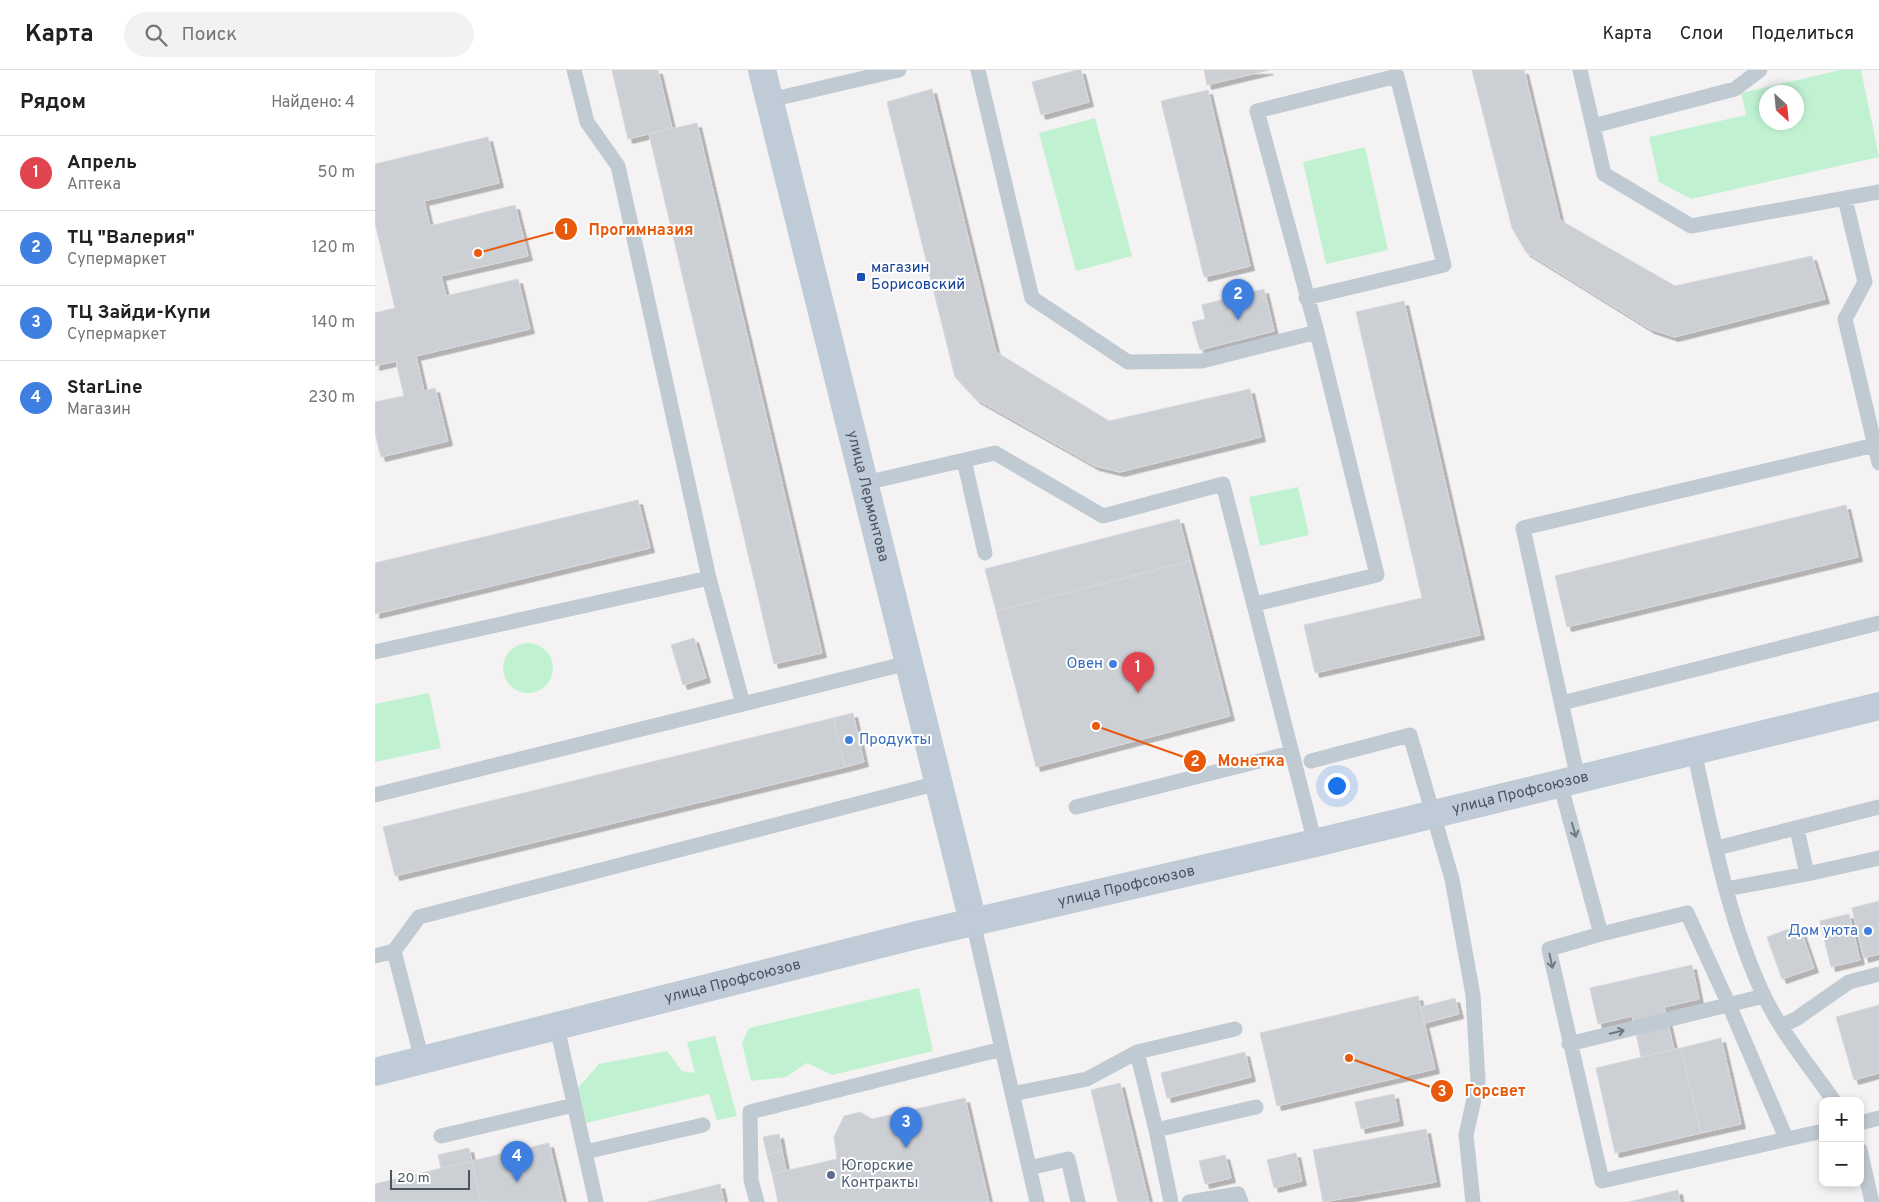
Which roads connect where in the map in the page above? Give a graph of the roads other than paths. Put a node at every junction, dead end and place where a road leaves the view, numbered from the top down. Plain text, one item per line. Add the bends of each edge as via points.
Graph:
1 (574, 70) edge
2 (763, 70) edge
3 (899, 70) edge
4 (978, 70) edge
5 (1580, 70) edge
6 (1760, 70) edge
7 (1398, 73) edge
8 (770, 100) junction
9 (1593, 126) junction
10 (1879, 192) edge
11 (1845, 199) junction
12 (1307, 298) junction
13 (1317, 332) junction
14 (1875, 445) junction
15 (964, 460) junction
16 (1879, 463) edge
17 (865, 483) junction
18 (985, 553) dead end
19 (709, 578) junction
20 (1255, 604) junction
21 (1879, 622) edge
22 (375, 652) edge
23 (908, 663) junction
24 (1562, 702) junction
25 (743, 704) junction
26 (1879, 706) edge
27 (1694, 751) junction
28 (1291, 753) junction
29 (1311, 761) dead end
30 (1569, 781) junction
31 (938, 783) junction
32 (375, 795) edge
33 (1076, 807) dead end
34 (1879, 807) edge
35 (1433, 814) junction
36 (1797, 829) junction
37 (1315, 843) junction
38 (1717, 848) junction
39 (1879, 858) edge
40 (1807, 874) junction
41 (1726, 889) junction
42 (973, 922) junction
43 (1601, 934) junction
44 (394, 951) junction
45 (375, 956) edge
46 (1879, 974) edge
47 (1764, 996) junction
48 (1729, 1005) junction
49 (1781, 1026) junction
50 (557, 1027) junction
51 (1235, 1029) dead end
52 (1569, 1044) junction
53 (1002, 1049) junction
54 (1137, 1052) junction
55 (422, 1060) junction
56 (375, 1072) edge
57 (1012, 1094) junction
58 (1831, 1097) edge
59 (574, 1105) junction
60 (1256, 1107) dead end
61 (1879, 1118) edge
62 (1864, 1122) edge
63 (703, 1125) dead end
64 (1156, 1130) junction
65 (1819, 1132) edge
66 (441, 1136) dead end
67 (1786, 1138) junction
68 (585, 1152) junction
69 (1864, 1167) edge
70 (1029, 1168) junction
71 (596, 1202) edge
72 (757, 1202) edge
73 (1037, 1202) edge
74 (1078, 1202) edge
75 (1171, 1202) edge
76 (1189, 1202) edge
77 (1241, 1202) edge
78 (1473, 1202) edge
79 (1872, 1202) edge

1 - 19 lane via 587,122 618,166
2 - 8 main road, улица Лермонтова
3 - 8 lane
4 - 13 lane via 1033,298 1128,362 1202,361
5 - 9 lane
6 - 9 lane via 1735,89
7 - 12 lane via 1443,265
7 - 12 lane via 1257,111
8 - 17 main road, улица Лермонтова
9 - 11 lane via 1604,174 1691,226
10 - 11 lane
11 - 14 lane via 1865,282 1845,319
12 - 13 lane
13 - 20 lane via 1377,575
14 - 16 lane
14 - 24 lane via 1523,528
15 - 17 lane
15 - 18 lane
15 - 20 lane via 995,453 1103,516 1223,484
17 - 23 main road, улица Лермонтова
19 - 22 lane
19 - 25 lane
20 - 28 lane
21 - 24 lane
23 - 25 lane
23 - 31 main road, улица Лермонтова
24 - 30 lane
25 - 32 lane
26 - 27 main road, улица Профсоюзов
27 - 30 main road, улица Профсоюзов
27 - 38 lane
28 - 33 lane
28 - 37 lane
29 - 35 lane via 1410,735
30 - 35 main road, улица Профсоюзов
30 -> 43 lane
31 - 42 main road, улица Лермонтова
31 - 44 lane via 419,917
34 - 36 lane
35 - 37 main road, улица Профсоюзов
35 - 78 lane via 1452,879 1473,995 1478,1081 1467,1135
36 - 38 lane
36 - 40 lane
37 - 42 main road, улица Профсоюзов
38 - 41 lane
39 - 40 lane
40 - 41 lane
41 - 47 lane via 1740,936
42 - 50 main road, улица Профсоюзов
42 - 53 lane
43 - 48 lane via 1687,913
43 -> 52 lane via 1549,949
44 - 45 lane
44 - 55 lane
46 - 49 lane via 1849,982 1797,1019
47 - 48 lane
47 - 49 lane
52 -> 48 lane
48 - 67 lane
49 - 58 lane
50 - 55 main road, улица Профсоюзов
50 - 59 lane
51 - 54 lane
52 - 67 lane via 1602,1181
53 - 57 lane
53 - 72 lane via 750,1112 751,1180
54 - 57 lane via 1087,1079
54 - 64 lane
55 - 56 main road, улица Профсоюзов
57 - 70 lane
59 - 66 lane
59 - 68 lane
60 - 64 lane
61 - 62 lane
63 - 68 lane
64 - 75 lane
65 - 67 lane
68 - 71 lane
69 - 79 lane
70 - 73 lane
70 - 74 lane via 1068,1159
76 - 77 lane via 1238,1194

